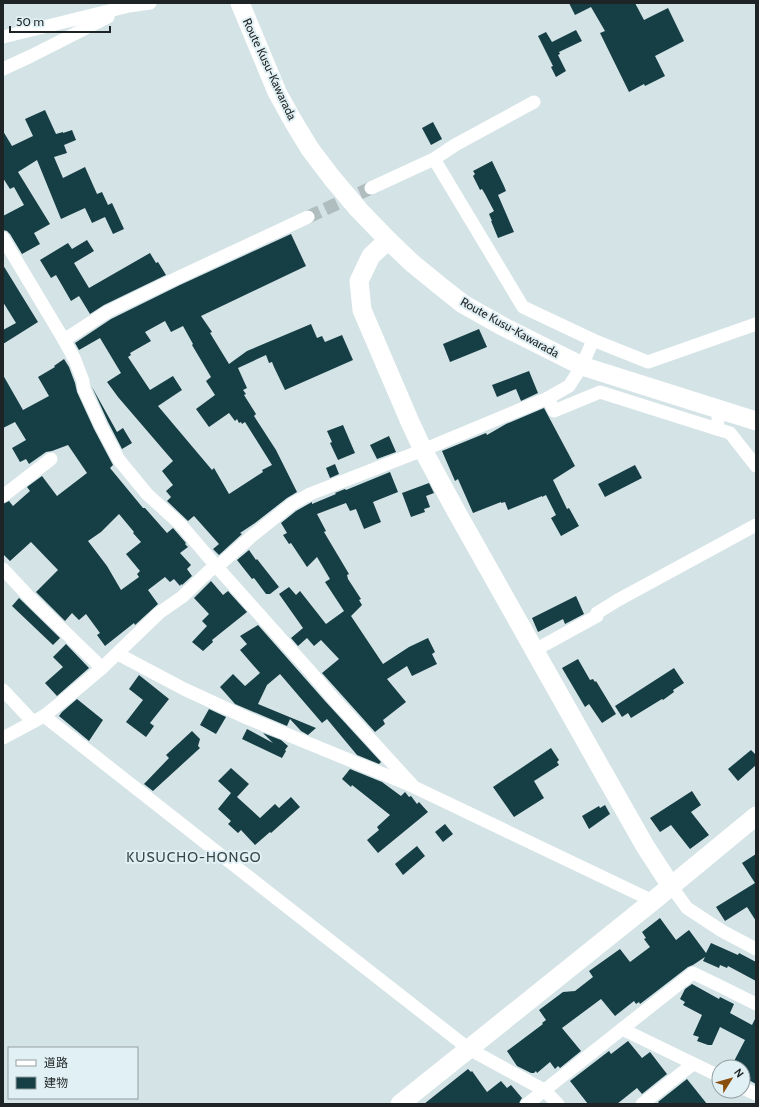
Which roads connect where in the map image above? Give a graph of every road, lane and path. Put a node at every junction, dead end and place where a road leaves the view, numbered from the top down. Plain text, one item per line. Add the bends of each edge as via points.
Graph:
1 (150, 3) edge
2 (240, 3) edge
3 (129, 6) junction
4 (3, 37) edge
5 (3, 69) edge
6 (534, 102) dead end
7 (434, 159) junction
8 (371, 188) tunnel mouth
9 (308, 217) tunnel mouth
10 (3, 238) edge
11 (388, 240) junction
12 (756, 324) edge
13 (64, 340) junction
14 (594, 340) junction
15 (582, 366) junction
16 (548, 398) junction
17 (720, 410) junction
18 (756, 421) edge
19 (717, 429) junction
20 (423, 450) junction
21 (51, 459) dead end
22 (756, 466) edge
23 (3, 496) edge
24 (756, 525) edge
25 (217, 567) junction
26 (3, 569) edge
27 (535, 650) junction
28 (118, 654) junction
29 (102, 668) junction
30 (3, 690) edge
31 (38, 719) junction
32 (3, 738) edge
33 (414, 787) junction
34 (756, 816) edge
35 (671, 886) junction
36 (653, 901) junction
37 (756, 949) edge
38 (756, 1004) edge
39 (622, 1029) junction
40 (469, 1049) junction
41 (693, 1064) junction
42 (711, 1072) edge
43 (544, 1090) junction
44 (400, 1104) edge
45 (527, 1104) edge
46 (558, 1104) edge
47 (642, 1104) edge

1 - 3 street
2 - 11 street, Route Kusu-Kawarada via 277,92 310,149 358,210
3 - 4 street
3 - 5 street
6 - 7 street
7 - 8 street
7 - 14 street via 522,307
9 - 13 street via 114,309
10 - 13 street
11 - 15 street, Route Kusu-Kawarada via 463,304
11 - 20 street via 371,256 359,281 362,310
12 - 14 street via 648,362
13 - 25 street via 75,360 84,389 119,460 146,494 181,525
14 - 15 street
15 - 16 street via 569,386
15 - 17 street, Route Kusu-Kawarada
16 - 19 street via 554,411 600,392
16 - 20 street
17 - 18 street, Route Kusu-Kawarada
17 - 19 street
19 - 22 street via 730,433
20 - 25 street via 310,494 292,504
20 - 27 street
21 - 23 street
24 - 27 street via 618,600 597,613 597,616
25 - 28 street via 159,613
25 - 33 street
26 - 29 street
27 - 35 street via 645,846
28 - 29 street
28 - 33 street via 184,689 247,718
29 - 31 street
30 - 31 street
31 - 32 street
31 - 40 street via 224,858
33 - 36 street
34 - 35 street
35 - 36 street
35 - 37 street via 687,908
36 - 40 street
38 - 39 street via 693,973
39 - 41 street
39 - 43 street
40 - 43 street
40 - 44 street
41 - 42 street
41 - 47 street
43 - 45 street
43 - 46 street

